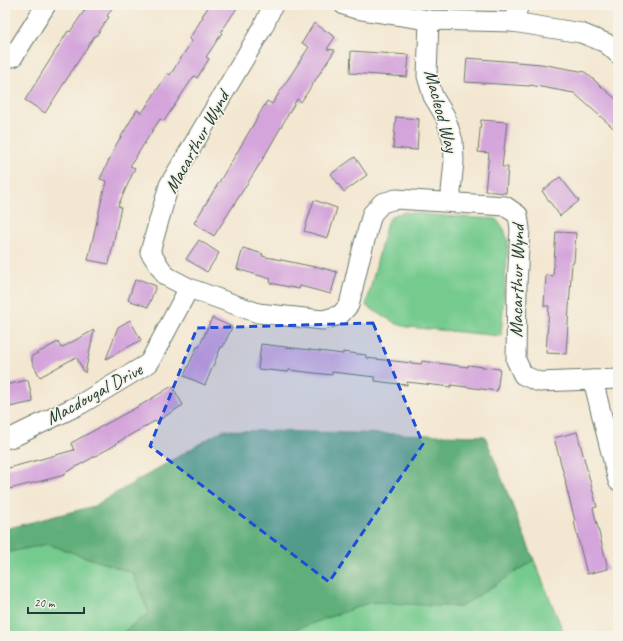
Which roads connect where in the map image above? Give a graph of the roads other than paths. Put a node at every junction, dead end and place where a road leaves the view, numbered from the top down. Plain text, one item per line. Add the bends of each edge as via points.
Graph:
1 (46, 5) edge
2 (273, 5) edge
3 (344, 5) edge
4 (516, 14) edge
5 (429, 20) junction
6 (618, 54) edge
7 (12, 57) dead end
8 (450, 202) junction
9 (189, 288) junction
10 (618, 378) edge
11 (593, 380) junction
12 (5, 439) edge
13 (618, 481) edge

1 - 7 street
2 - 9 street, Macarthur Wynd via 263,27 169,185 150,252 166,276
3 - 5 street
4 - 5 street
4 - 6 street via 581,33 606,43
5 - 8 street, Macleod Way via 428,76 433,96 445,116 453,141
8 - 9 street, Macarthur Wynd via 396,199 382,203 372,214 349,305 340,315 323,320 258,314
8 - 11 street, Macarthur Wynd via 505,206 518,215 520,229 516,360 523,375 538,382
9 - 12 street, Macdougal Drive via 149,363 81,404
10 - 11 street, Macarthur Wynd
11 - 13 street

